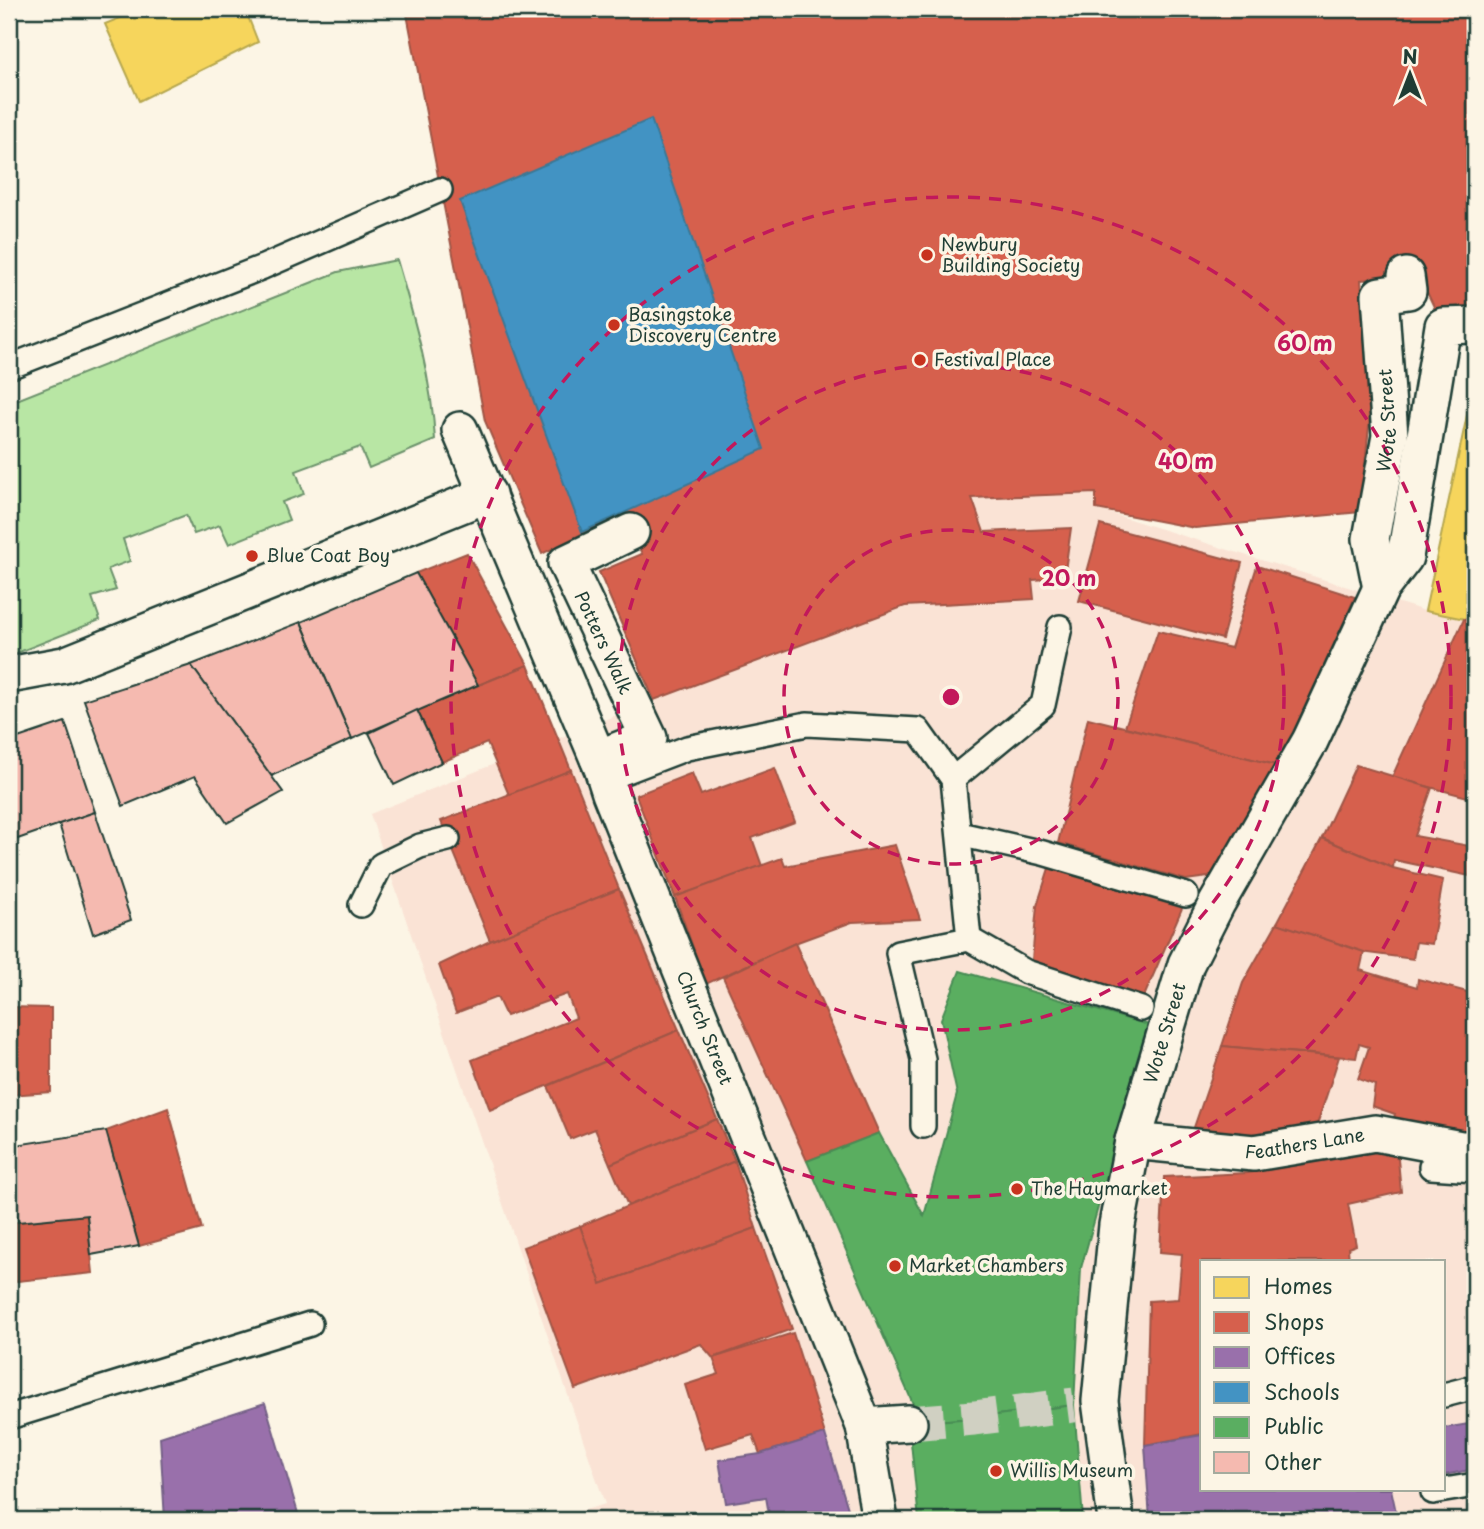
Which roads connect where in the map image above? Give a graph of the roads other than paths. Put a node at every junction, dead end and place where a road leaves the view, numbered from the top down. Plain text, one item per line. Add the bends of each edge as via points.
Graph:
1 (440, 190) dead end
2 (1406, 276) dead end
3 (1459, 325) edge
4 (9, 367) edge
5 (460, 430) dead end
6 (488, 494) junction
7 (631, 532) dead end
8 (1381, 588) junction
9 (1060, 627) dead end
10 (9, 675) edge
11 (602, 769) junction
12 (953, 779) junction
13 (958, 834) junction
14 (448, 839) dead end
15 (1186, 895) dead end
16 (361, 905) dead end
17 (969, 939) junction
18 (1141, 1009) dead end
19 (923, 1126) dead end
20 (1133, 1141) junction
21 (1475, 1149) edge
22 (1431, 1167) dead end
23 (1475, 1170) edge
24 (310, 1324) dead end
25 (1475, 1387) edge
26 (1446, 1394) edge
27 (9, 1417) edge
28 (909, 1423) tunnel mouth
29 (864, 1426) junction
30 (1475, 1485) edge
31 (1445, 1490) edge
32 (1446, 1490) edge
33 (1433, 1492) dead end
34 (880, 1520) edge
35 (1116, 1520) edge

1 - 4 lane via 263,267
2 - 8 street, Wote Street via 1408,291 1381,295 1390,436 1371,539
3 - 8 street, Wote Street via 1405,557
5 - 6 street, Church Street
6 - 10 street via 64,665
6 - 11 street, Church Street
7 - 11 street, Potters Walk via 566,563 649,738
8 - 20 street, Wote Street via 1310,741 1186,964
9 - 12 lane via 1043,705
11 - 12 lane via 807,724 918,730
11 - 29 street, Church Street
12 - 13 lane
13 - 15 lane via 1043,853
13 - 17 lane
14 - 16 lane via 420,846 381,865
17 - 18 lane via 1026,972
17 - 19 lane via 898,953 923,1059
20 - 21 street, Feathers Lane via 1254,1153 1375,1133
20 - 35 street, Wote Street via 1087,1403
22 - 23 lane
24 - 27 lane
25 - 26 lane
28 - 29 street
29 - 34 street, Church Street
30 - 32 lane
31 - 33 lane

